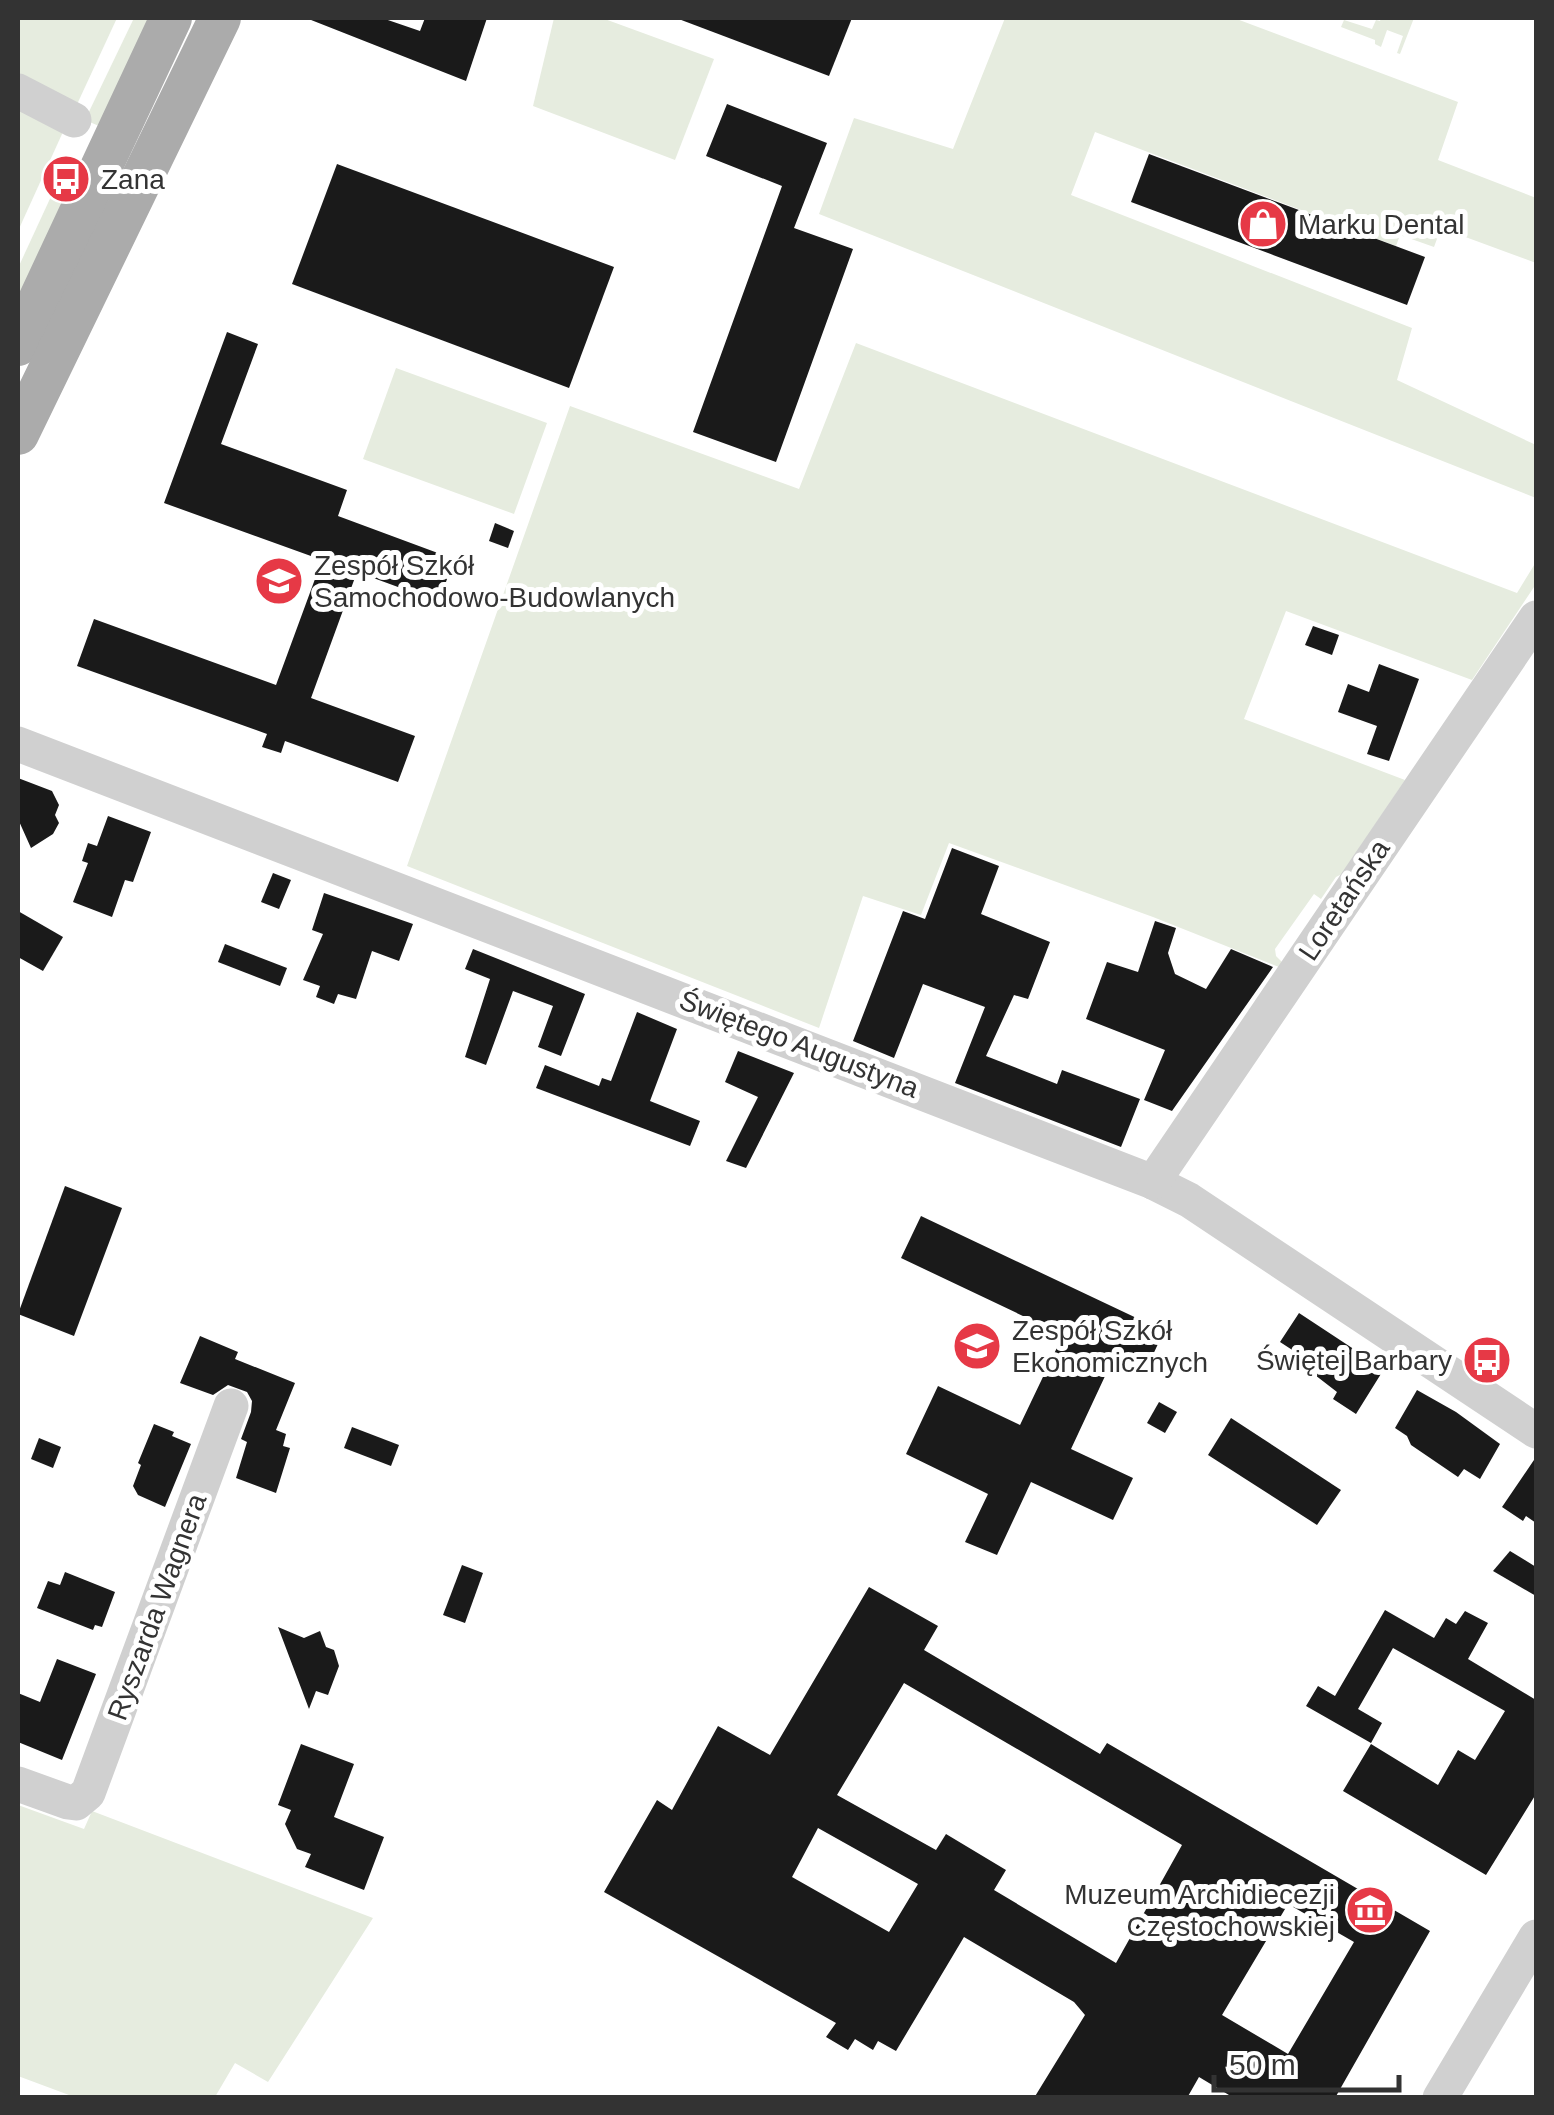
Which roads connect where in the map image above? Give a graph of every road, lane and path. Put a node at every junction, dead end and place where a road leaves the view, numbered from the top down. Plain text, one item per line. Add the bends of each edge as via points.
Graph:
1 (171, 18) edge
2 (220, 18) edge
3 (18, 91) edge
4 (74, 120) dead end
5 (18, 346) edge
6 (18, 434) edge
7 (1536, 618) edge
8 (18, 744) edge
9 (1153, 1182) junction
10 (231, 1406) dead end
11 (1536, 1430) edge
12 (18, 1784) edge
13 (1536, 1937) edge
14 (1440, 2098) edge

1 - 5 main road
2 - 6 main road
3 - 4 street
7 - 9 street, Loretańska
8 - 9 street, Świętego Augustyna
9 - 11 street, Świętego Augustyna
10 - 12 street, Ryszarda Wagnera via 88,1792 76,1802
13 - 14 street

